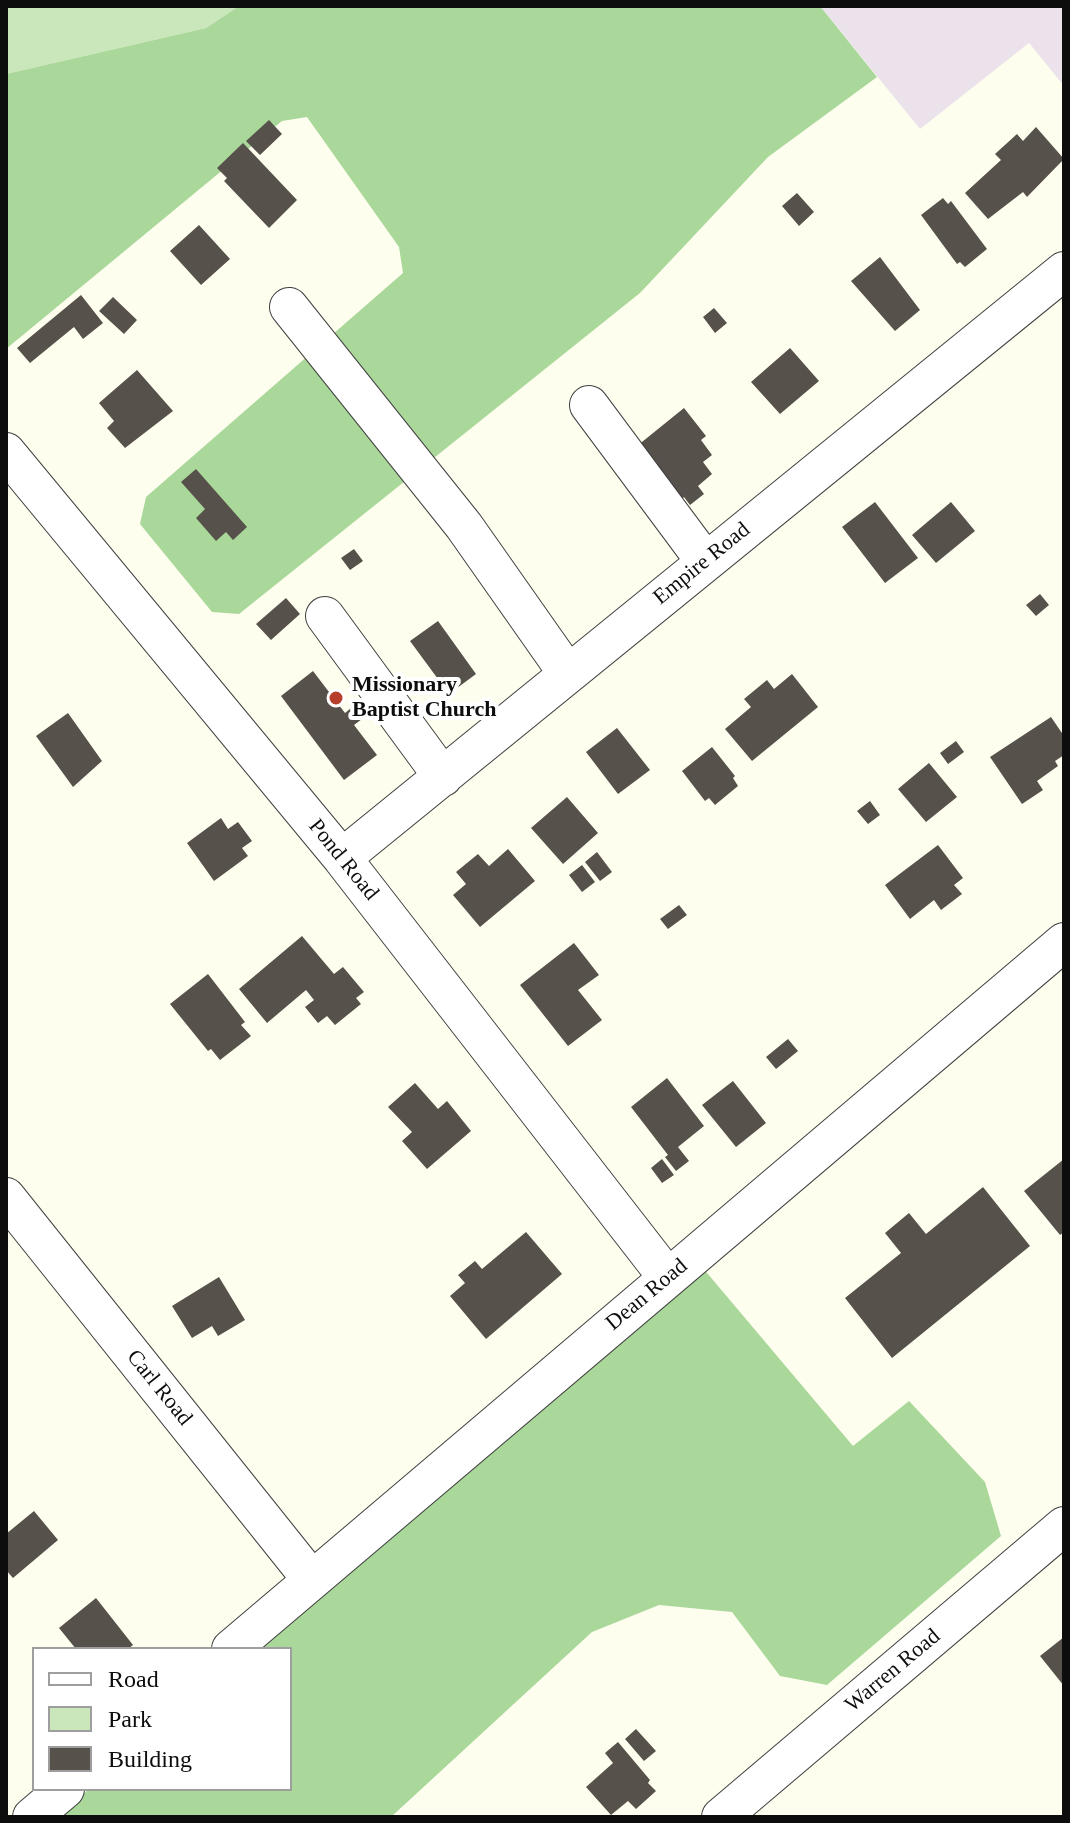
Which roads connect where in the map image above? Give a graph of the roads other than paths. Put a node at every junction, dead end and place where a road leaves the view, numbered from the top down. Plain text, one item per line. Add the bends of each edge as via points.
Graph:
1 (1064, 271) edge
2 (289, 307) dead end
3 (589, 405) dead end
4 (6, 452) edge
5 (705, 561) junction
6 (325, 616) dead end
7 (568, 674) junction
8 (443, 777) junction
9 (342, 858) junction
10 (1059, 957) edge
11 (6, 1197) edge
12 (668, 1278) junction
13 (1064, 1526) edge
14 (312, 1580) junction
15 (233, 1647) edge
16 (63, 1791) edge
17 (32, 1817) edge
18 (721, 1817) edge

1 - 5 street, Empire Road
2 - 7 street via 464,526
3 - 5 street
4 - 9 street, Pond Road
5 - 7 street, Empire Road
6 - 8 street
7 - 8 street, Empire Road
8 - 9 street, Empire Road
9 - 12 street, Pond Road
10 - 12 street, Dean Road
11 - 14 street, Carl Road
12 - 14 street, Dean Road
13 - 18 street, Warren Road
14 - 15 street, Dean Road
16 - 17 street

